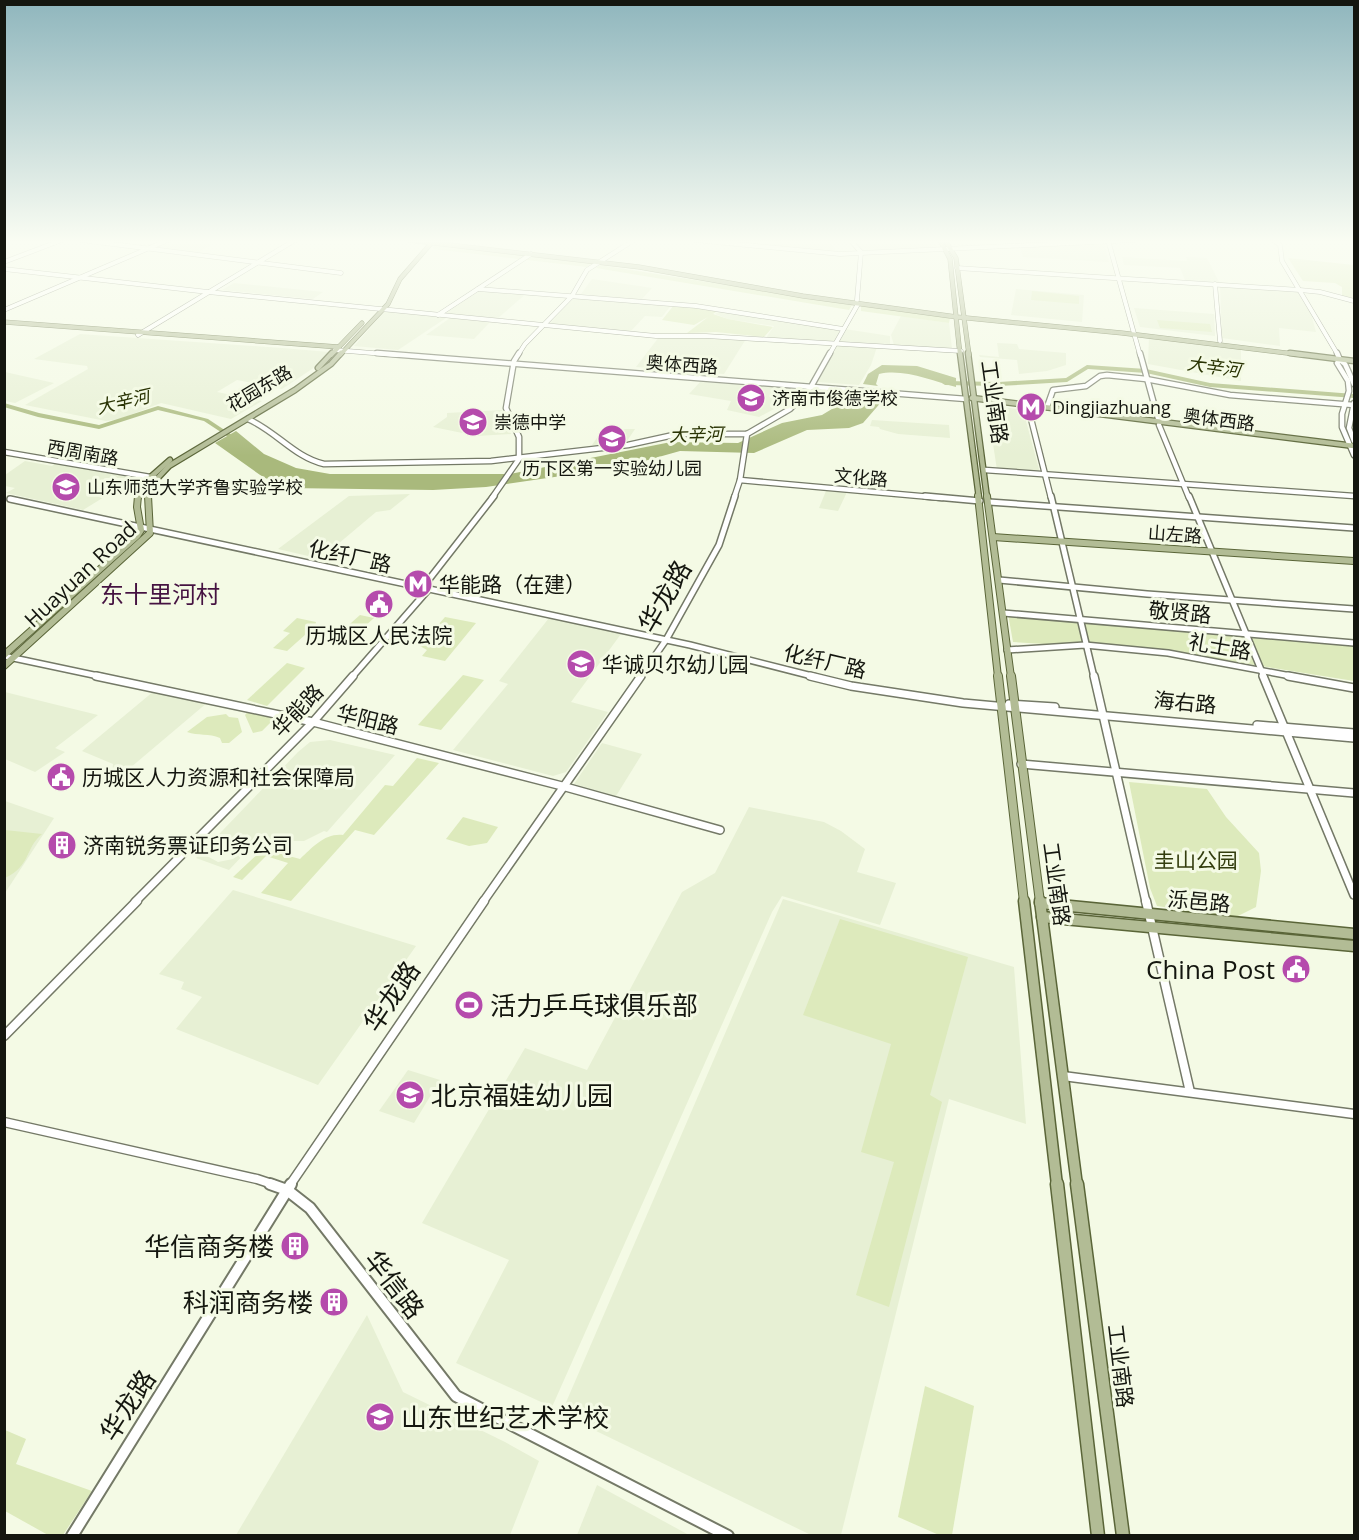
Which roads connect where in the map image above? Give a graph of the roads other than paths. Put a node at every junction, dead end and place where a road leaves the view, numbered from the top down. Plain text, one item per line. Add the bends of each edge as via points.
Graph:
1 (176, 312) edge
2 (375, 312) edge
3 (376, 312) edge
4 (407, 312) edge
5 (443, 312) edge
6 (556, 312) edge
7 (732, 312) edge
8 (852, 312) edge
9 (933, 312) edge
10 (957, 312) edge
11 (962, 312) edge
12 (1128, 312) edge
13 (1217, 312) edge
14 (1313, 312) edge
15 (438, 315) junction
16 (957, 315) junction
17 (963, 316) junction
18 (4, 324) edge
19 (542, 326) junction
20 (843, 330) junction
21 (1133, 332) junction
22 (140, 334) junction
23 (1220, 341) junction
24 (835, 344) junction
25 (337, 349) junction
26 (345, 349) junction
27 (961, 351) junction
28 (1339, 358) junction
29 (1354, 359) edge
30 (514, 363) junction
31 (1146, 377) junction
32 (1354, 384) edge
33 (812, 386) junction
34 (965, 398) junction
35 (976, 399) junction
36 (1348, 400) junction
37 (1354, 404) edge
38 (1028, 407) junction
39 (1047, 407) junction
40 (248, 419) junction
41 (1159, 423) junction
42 (230, 426) junction
43 (747, 434) junction
44 (208, 439) junction
45 (1354, 441) edge
46 (1353, 449) edge
47 (4, 452) edge
48 (519, 459) junction
49 (985, 470) junction
50 (1045, 475) junction
51 (147, 478) junction
52 (156, 478) junction
53 (740, 480) junction
54 (1183, 484) junction
55 (1354, 496) edge
56 (10, 499) dead end
57 (980, 501) junction
58 (989, 502) junction
59 (1053, 507) junction
60 (1197, 516) junction
61 (140, 527) junction
62 (1354, 528) edge
63 (150, 530) junction
64 (994, 539) junction
65 (1063, 544) junction
66 (1212, 554) junction
67 (1354, 561) edge
68 (1354, 566) edge
69 (999, 580) junction
70 (1071, 587) junction
71 (428, 590) junction
72 (1231, 599) junction
73 (1354, 609) edge
74 (1003, 613) junction
75 (1078, 619) junction
76 (1246, 635) junction
77 (666, 640) junction
78 (1354, 643) edge
79 (1085, 645) junction
80 (1007, 650) junction
81 (4, 656) edge
82 (13, 658) junction
83 (4, 666) edge
84 (1261, 670) junction
85 (1354, 688) edge
86 (1014, 705) junction
87 (1001, 706) junction
88 (1101, 713) junction
89 (313, 722) junction
90 (1285, 729) junction
91 (1354, 733) edge
92 (1354, 738) edge
93 (1021, 764) junction
94 (1114, 772) junction
95 (562, 786) junction
96 (1310, 788) junction
97 (1354, 793) edge
98 (720, 830) dead end
99 (1354, 895) edge
100 (1040, 903) junction
101 (1148, 914) junction
102 (1042, 917) junction
103 (1150, 925) junction
104 (1354, 934) edge
105 (1354, 946) edge
106 (4, 1036) edge
107 (1063, 1076) junction
108 (1190, 1092) junction
109 (1354, 1114) edge
110 (4, 1122) edge
111 (287, 1190) junction
112 (72, 1536) edge
113 (728, 1536) edge
114 (1098, 1536) edge
115 (1124, 1536) edge

1 - 22 street
2 - 25 main road, 花园东路
3 - 26 main road, 花园东路
4 - 15 street
5 - 15 street
6 - 19 street
7 - 20 street
8 - 20 street
9 - 16 main road
10 - 16 main road, 工业南路
11 - 17 main road, 工业南路
12 - 21 street
13 - 23 street
14 - 28 street
15 - 19 street
16 - 17 main road
16 - 27 main road, 工业南路
17 - 21 main road
17 - 35 main road, 工业南路
18 - 22 main road, 奥体西路
19 - 24 street
19 - 30 street
20 - 24 street
21 - 23 main road
21 - 28 main road
21 - 31 street
22 - 25 main road, 奥体西路
23 - 28 main road
24 - 27 street
24 - 33 street
25 - 26 street, 奥体西路
25 - 42 main road, 花园东路 via 296,385
26 - 30 street, 奥体西路
26 - 40 main road, 花园东路 via 314,378
27 - 34 main road, 工业南路
28 - 29 main road
28 - 32 street
28 - 36 street via 1337,363 1347,381
30 - 33 street, 奥体西路
30 - 48 street via 506,408 519,437
31 - 36 street via 1230,395
31 - 39 street via 1107,375 1086,386 1053,390
31 - 41 street
33 - 34 street, 奥体西路
33 - 43 street via 798,403
34 - 35 main road, 奥体西路
34 - 57 main road, 工业南路
35 - 38 main road, 奥体西路
35 - 39 main road, 奥体西路
35 - 49 main road, 工业南路
36 - 37 street
36 - 46 street via 1342,427
37 - 45 street via 1349,428
38 - 41 main road, 奥体西路
38 - 50 street
39 - 41 main road, 奥体西路
40 - 42 main road, 花园东路
40 - 48 street via 258,422 314,463
41 - 46 main road, 奥体西路
41 - 54 street
42 - 44 main road, 花园东路
43 - 48 street via 678,434
43 - 53 street, 华龙路
44 - 51 main road, 花园东路
44 - 52 main road, 花园东路
47 - 51 street, 西周南路
48 - 71 street, 华能路 via 427,582
49 - 50 street
49 - 58 main road, 工业南路
50 - 54 street
50 - 59 street
51 - 52 street, 西周南路
51 - 61 main road, 花园东路 via 135,503
52 - 63 main road via 147,501
53 - 57 street, 文化路
53 - 77 street, 华龙路 via 719,545
54 - 55 street
54 - 60 street
56 - 61 street, 化纤厂路
57 - 87 main road, 工业南路
58 - 59 street
58 - 64 main road, 工业南路
59 - 60 street
59 - 65 street
60 - 62 street
60 - 66 street
61 - 63 street, 化纤厂路
61 - 81 main road, Huayuan Road via 137,536
63 - 71 street, 化纤厂路
63 - 82 main road, Huayuan Road
64 - 65 main road, 山左路
64 - 69 main road, 工业南路
65 - 66 main road, 山左路
65 - 70 street
66 - 67 main road, 山左路
66 - 68 main road, 山左路
66 - 72 street
69 - 70 street
69 - 74 main road, 工业南路
70 - 72 street
70 - 75 street
71 - 77 street, 化纤厂路
71 - 89 street, 华能路
72 - 73 street
72 - 76 street
74 - 75 street, 敬贤路
74 - 80 main road, 工业南路
75 - 76 street, 敬贤路
75 - 79 street
76 - 78 street, 敬贤路
76 - 84 street
77 - 87 street, 化纤厂路 via 851,686
77 - 95 street, 华龙路
79 - 80 street, 礼士路
79 - 84 street, 礼士路 via 1168,653
79 - 88 street
80 - 86 main road, 工业南路
81 - 82 street, 华阳路
82 - 83 main road, Huayuan Road
82 - 89 street, 华阳路
84 - 85 street, 礼士路
84 - 90 street
86 - 87 street, 化纤厂路
86 - 88 street, 海右路
86 - 93 main road, 工业南路
87 - 114 main road, 工业南路
88 - 90 street, 海右路
88 - 94 street
89 - 95 street, 华阳路
89 - 106 street, 华能路
90 - 91 street, 海右路
90 - 92 street, 海右路
90 - 96 street
93 - 94 street
93 - 100 main road, 工业南路
94 - 96 street
94 - 101 street
95 - 98 street, 华阳路
95 - 111 street, 华龙路
96 - 97 street
96 - 99 street
100 - 101 main road, 泺邑路
100 - 102 main road, 工业南路
101 - 103 street
101 - 104 main road, 泺邑路
102 - 103 main road, 泺邑路
102 - 107 main road, 工业南路
103 - 105 main road, 泺邑路
103 - 108 street
107 - 108 street
107 - 115 main road, 工业南路
108 - 109 street
110 - 111 street, 华信路 via 258,1179
111 - 112 street, 华龙路
111 - 113 street, 华信路 via 310,1208 456,1396

